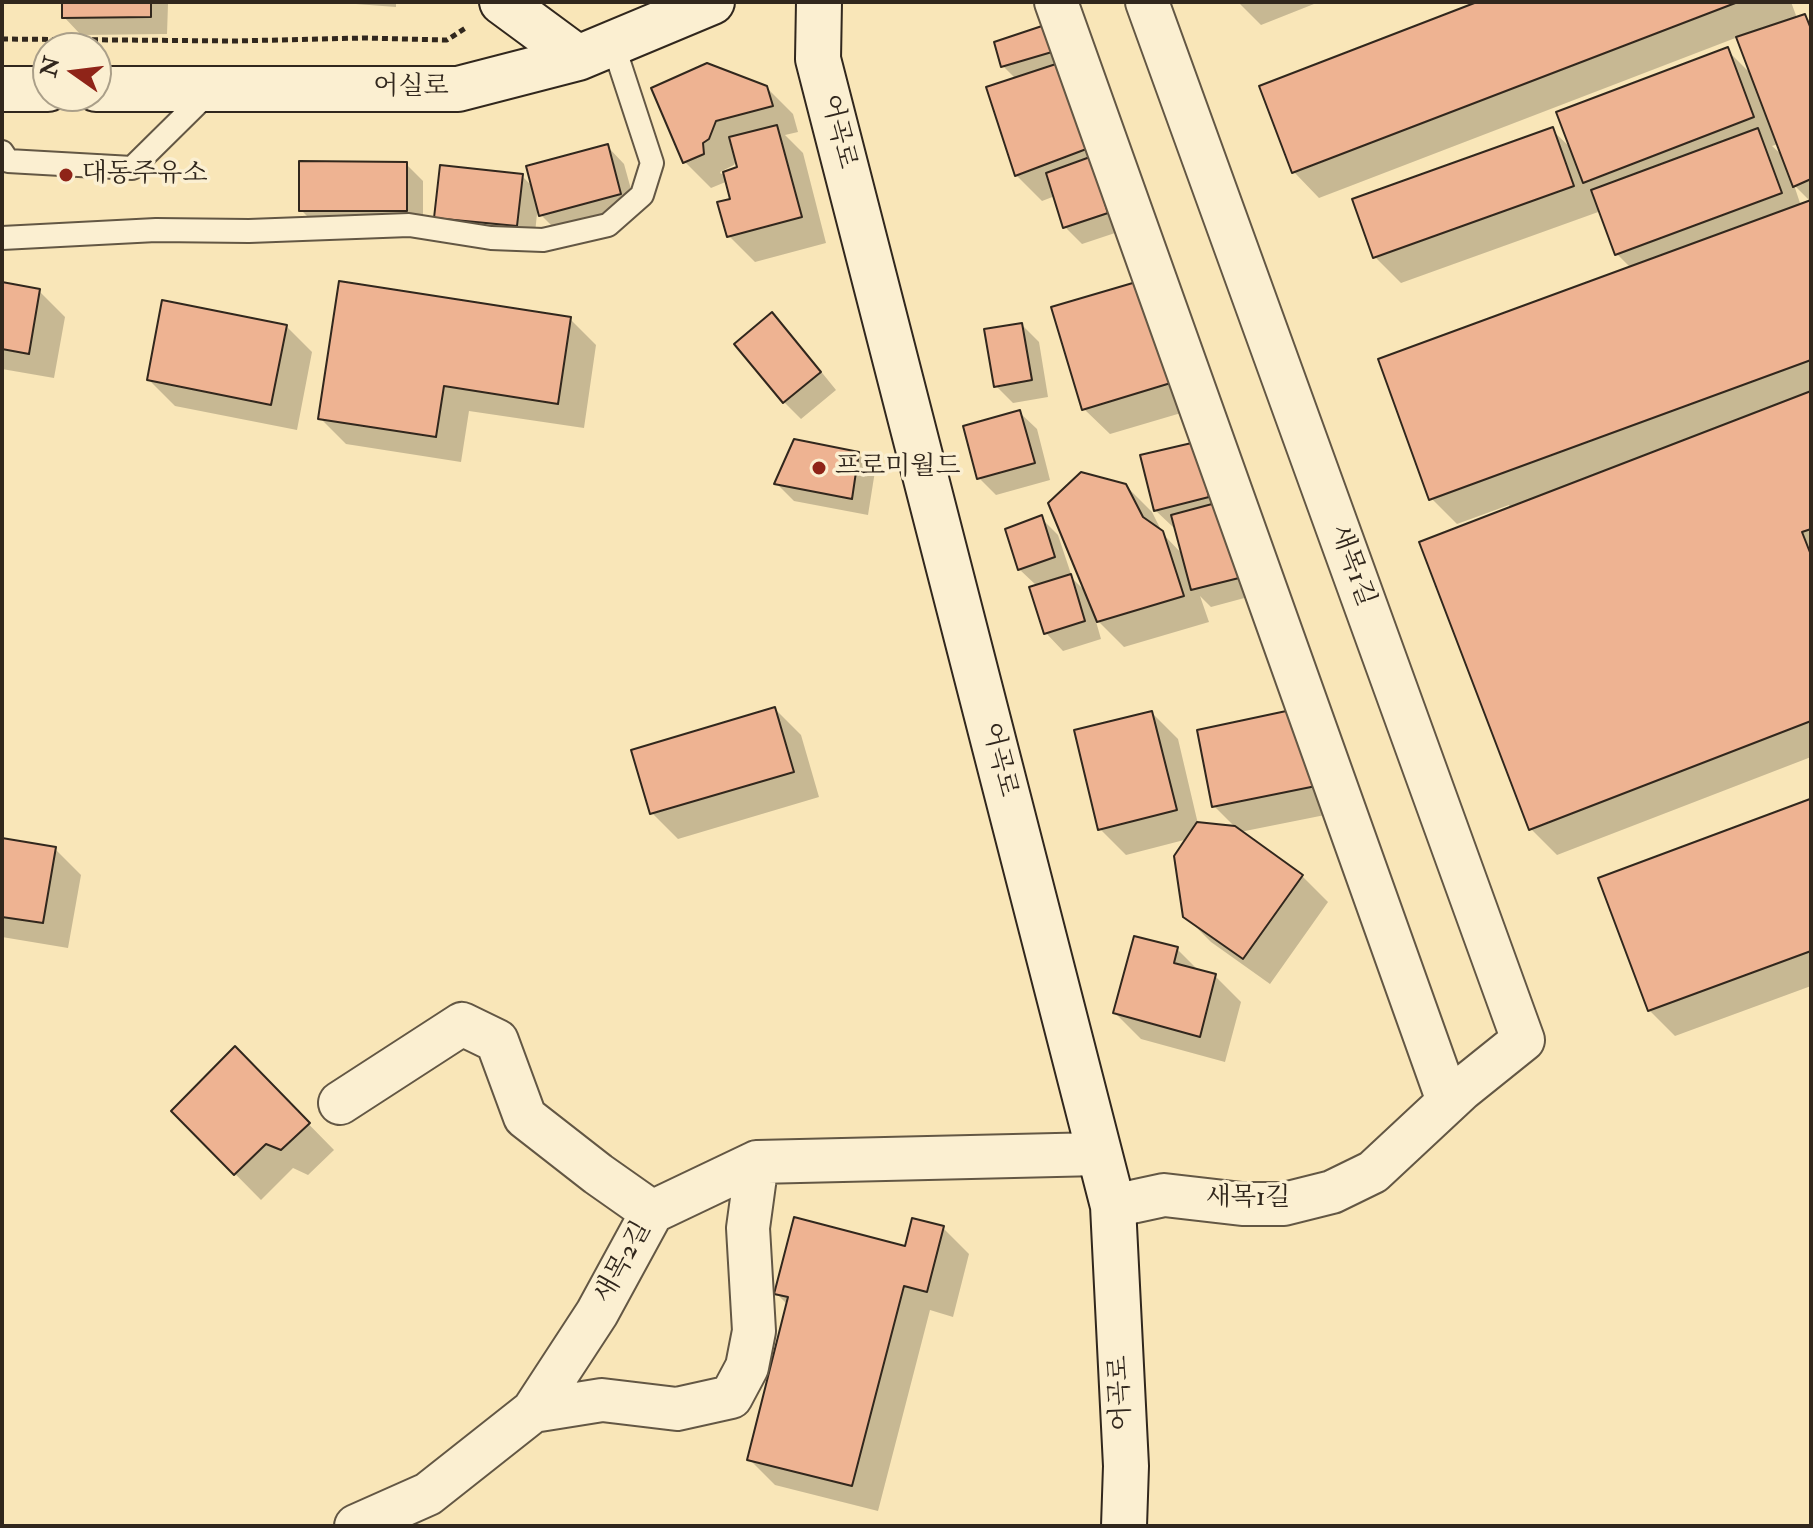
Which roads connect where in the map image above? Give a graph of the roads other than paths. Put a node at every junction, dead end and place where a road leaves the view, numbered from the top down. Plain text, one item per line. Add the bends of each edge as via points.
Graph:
1 (502, 2) edge
2 (712, 2) edge
3 (819, 2) edge
4 (1056, 2) edge
5 (1147, 2) edge
6 (595, 51) junction
7 (2, 89) edge
8 (32, 89) edge
9 (112, 89) edge
10 (212, 89) junction
11 (2, 152) edge
12 (2, 238) edge
13 (1448, 1101) junction
14 (340, 1103) dead end
15 (1099, 1154) junction
16 (757, 1162) junction
17 (1113, 1206) junction
18 (652, 1212) junction
19 (533, 1411) junction
20 (356, 1526) edge
21 (1124, 1526) edge

1 - 6 street
2 - 6 street, 어실로
3 - 15 street, 어곡로 via 818,59
4 - 13 street
5 - 13 street, 새목1길 via 1523,1040
6 - 10 street, 어실로 via 458,89
6 - 12 lane via 652,163 642,195 608,225 543,240 409,225
7 - 8 street
9 - 10 street, 어실로
10 - 11 lane via 132,168 8,161
13 - 17 street, 새목1길 via 1373,1172 1332,1192 1284,1204 1164,1195
14 - 18 street via 462,1024 497,1041 525,1117
15 - 16 street, 새목2길
15 - 17 street, 어곡로
16 - 18 street, 새목2길
16 - 19 street, 새목2길 via 748,1228 754,1331 747,1367 731,1397 677,1409 602,1400
17 - 21 street, 어곡로 via 1126,1466
18 - 19 street, 새목2길 via 597,1313
19 - 20 street, 새목2길 via 428,1494

